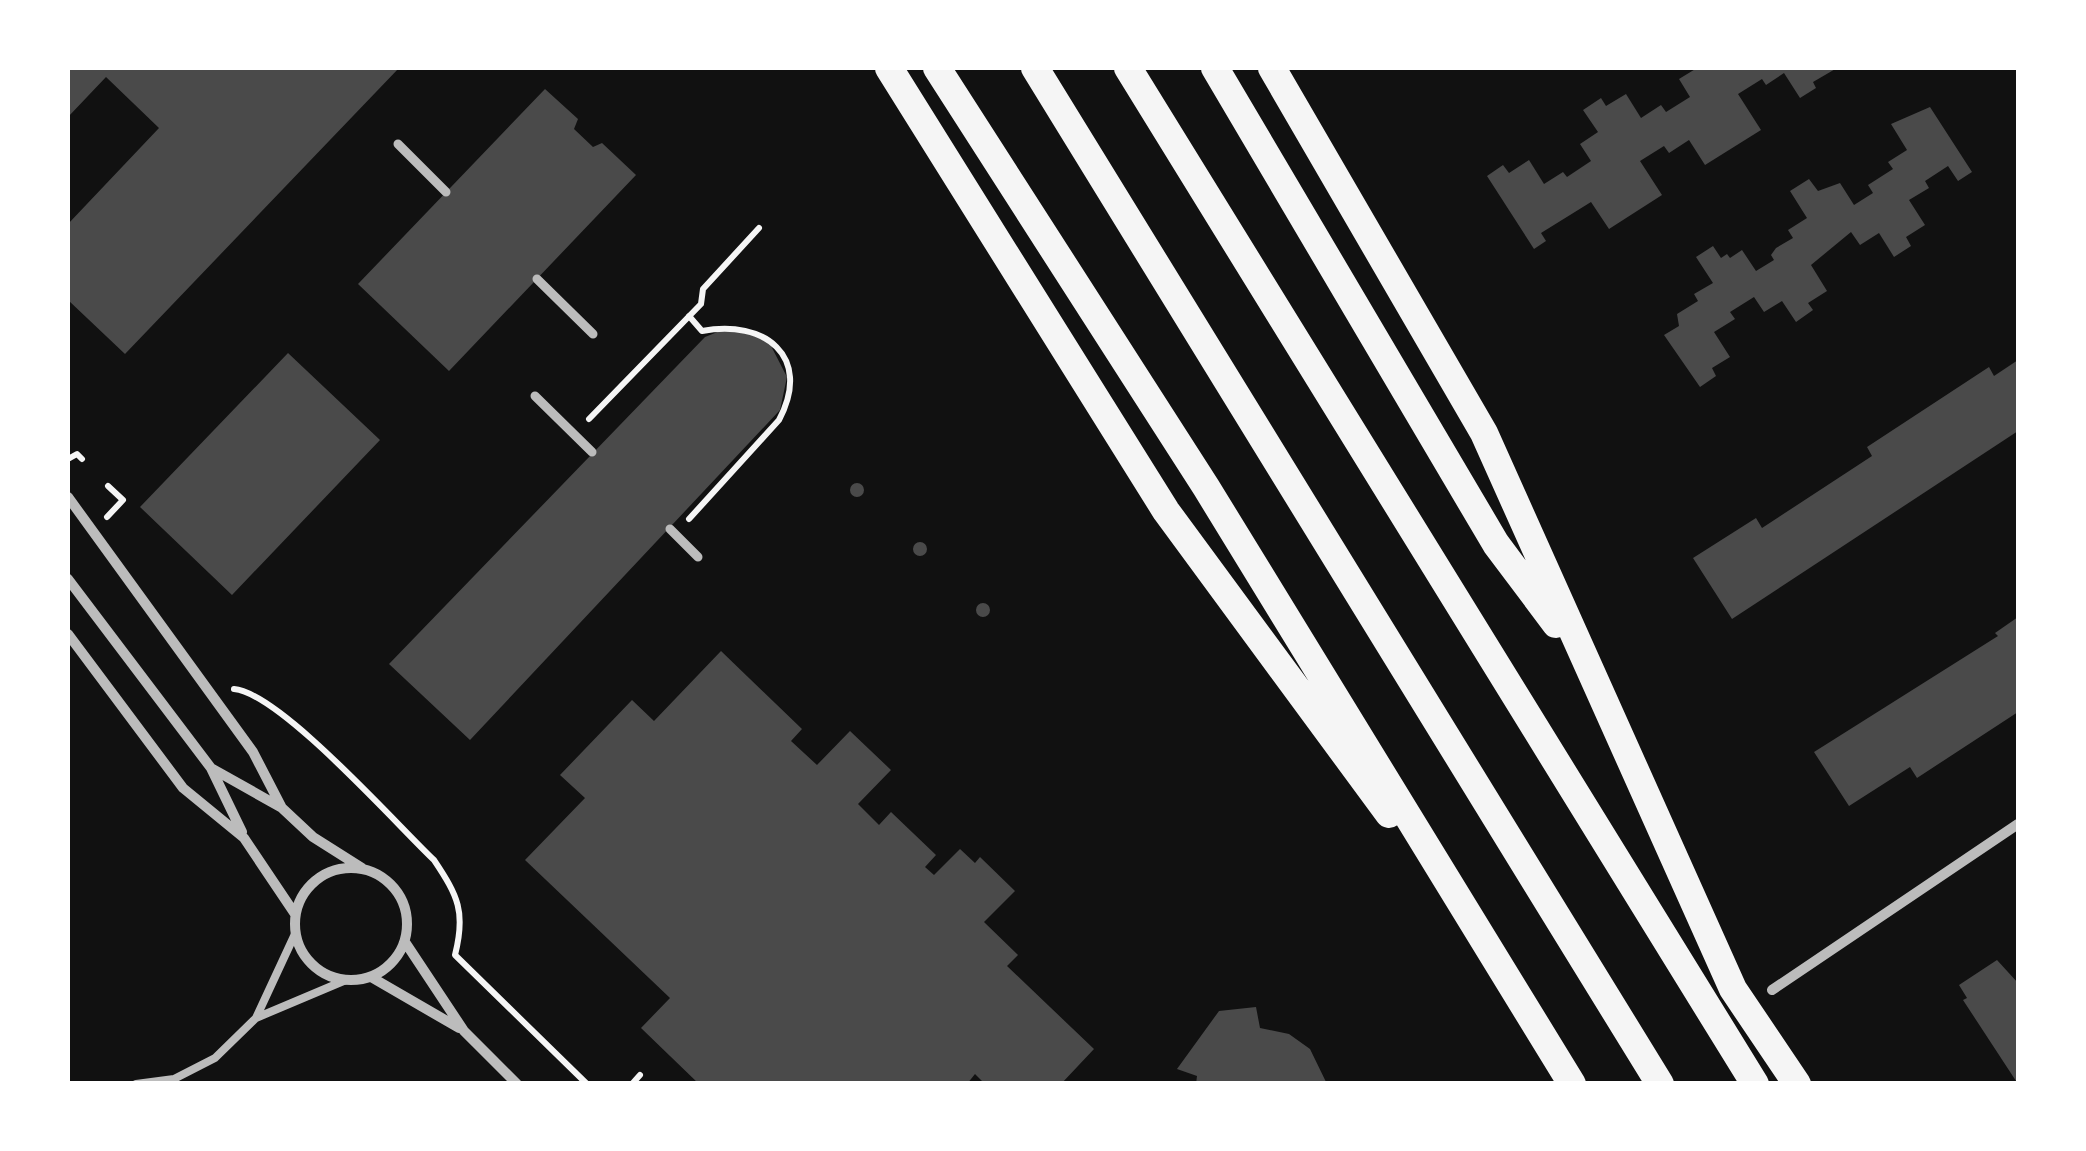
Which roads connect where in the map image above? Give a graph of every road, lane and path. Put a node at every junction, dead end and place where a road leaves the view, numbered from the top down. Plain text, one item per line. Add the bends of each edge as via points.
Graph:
1 (890, 68) edge
2 (937, 68) edge
3 (1034, 68) edge
4 (1128, 68) edge
5 (1215, 68) edge
6 (1272, 68) edge
7 (398, 144) dead end
8 (446, 192) dead end
9 (760, 228) dead end
10 (537, 280) dead end
11 (689, 316) junction
12 (594, 334) dead end
13 (535, 396) dead end
14 (574, 434) junction
15 (592, 452) dead end
16 (82, 459) dead end
17 (68, 460) edge
18 (68, 497) edge
19 (672, 531) joint
20 (698, 558) dead end
21 (68, 578) edge
22 (68, 634) edge
23 (1587, 665) junction
24 (248, 690) dead end
25 (211, 768) junction
26 (282, 808) junction
27 (2018, 824) edge
28 (244, 838) junction
29 (362, 868) junction
30 (1467, 912) junction
31 (295, 914) junction
32 (295, 934) junction
33 (405, 942) junction
34 (371, 977) junction
35 (346, 980) junction
36 (1772, 990) dead end
37 (256, 1018) junction
38 (464, 1032) junction
39 (640, 1075) dead end
40 (136, 1084) edge
41 (517, 1084) edge
42 (587, 1084) edge
43 (632, 1084) edge
44 (1572, 1084) edge
45 (1660, 1084) edge
46 (1755, 1084) edge
47 (1796, 1084) edge

1 - 30 highway via 1166,510
2 - 30 highway
3 - 45 highway
4 - 46 highway
5 - 23 highway via 1496,544
6 - 23 highway via 1484,434
7 - 8 street
9 - 11 path via 703,289
10 - 12 street
11 - 14 path
11 - 19 path via 702,331 737,327 772,341 784,358 791,392 779,420
13 - 14 street
14 - 15 street
16 - 17 path via 77,454
18 - 26 street via 253,752
19 - 20 street
21 - 25 street
22 - 28 street via 184,788
23 - 47 highway via 1733,989
24 - 42 path via 280,712 434,860 453,889 463,923 455,954
25 - 26 street
25 - 28 street
26 - 29 street
27 - 36 street
28 - 31 street
29 - 31 street via 319,877
29 - 33 street via 398,893 407,917
30 - 44 highway
31 - 32 street
32 - 35 street via 305,956
32 - 37 lane
33 - 34 street via 392,963
33 - 38 street
34 - 35 street
34 - 38 street
35 - 37 lane
37 - 40 lane via 215,1058 174,1080
38 - 41 street
39 - 43 path

